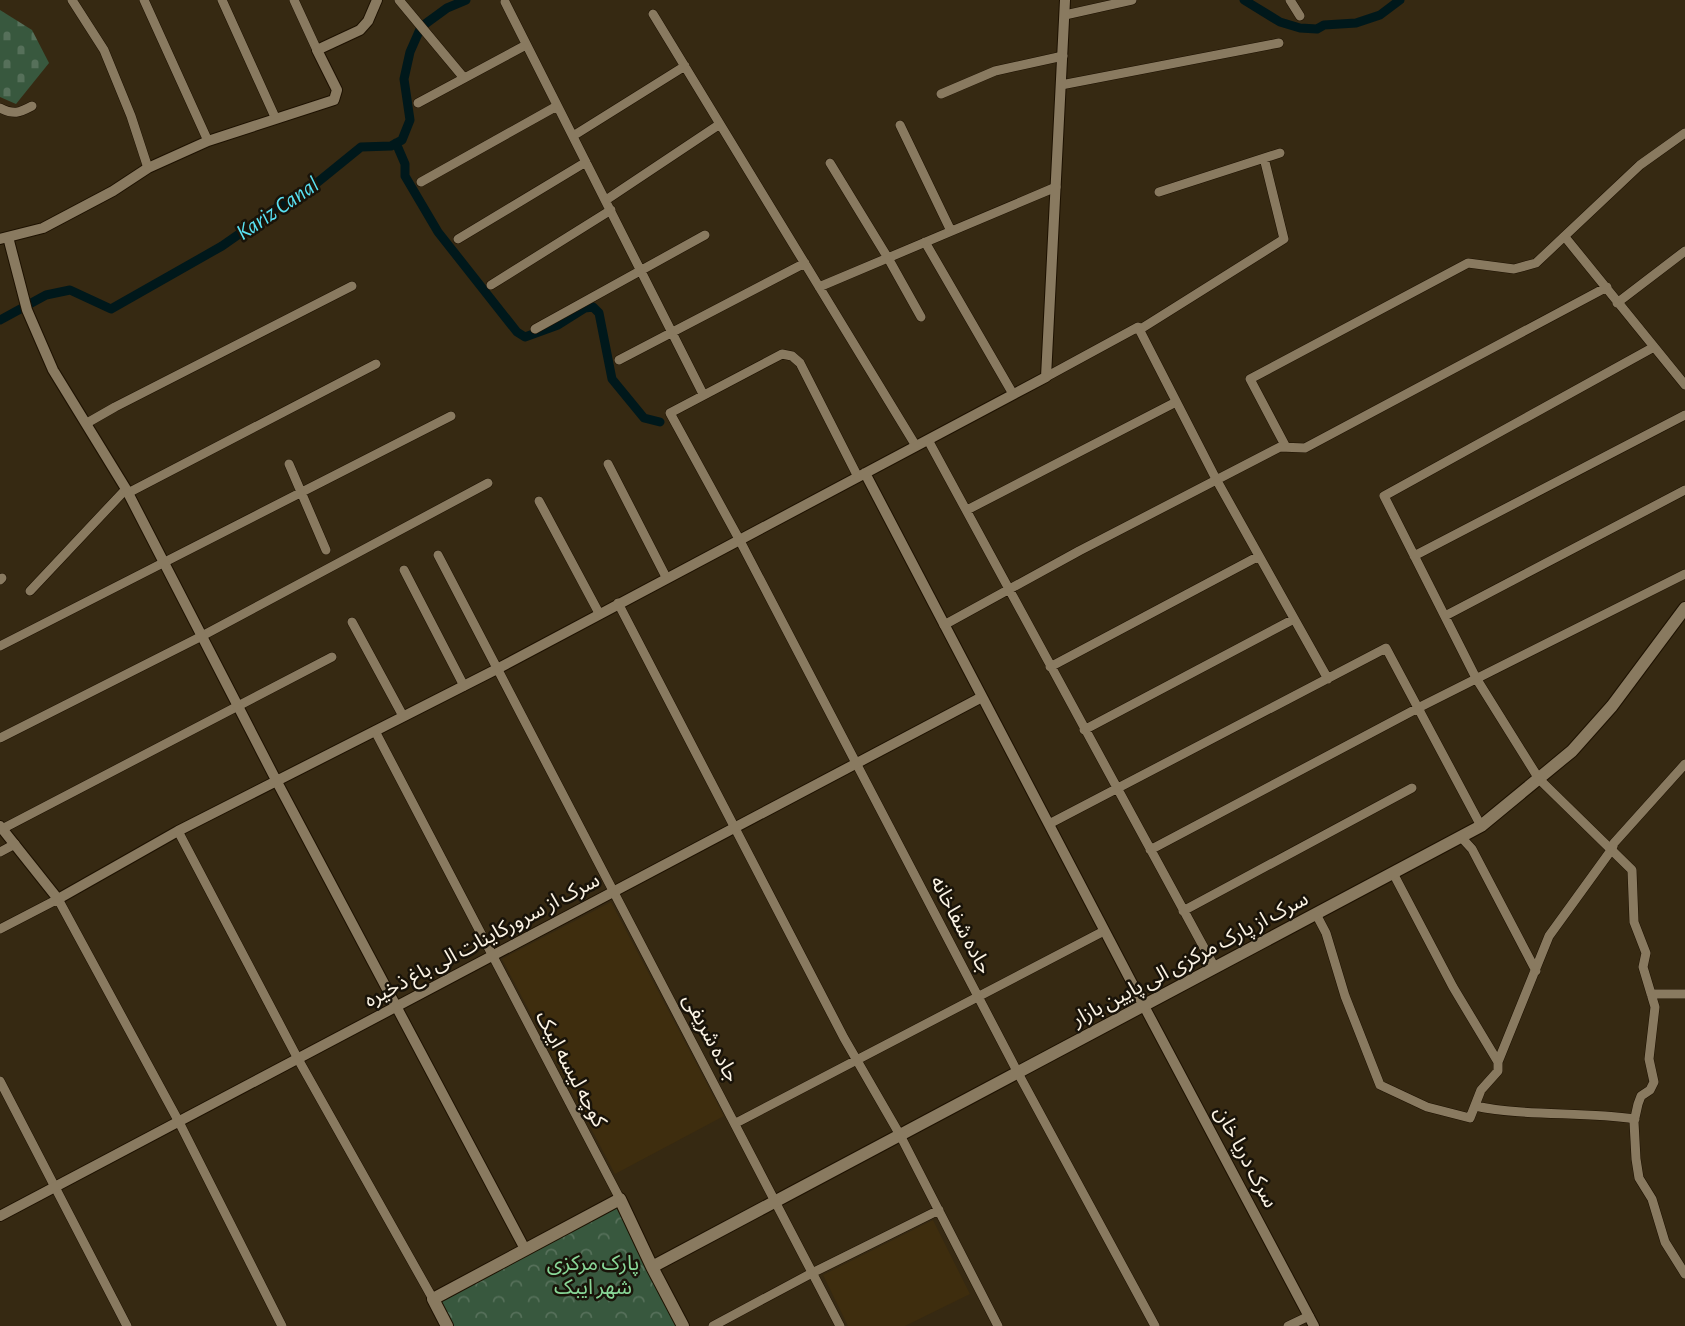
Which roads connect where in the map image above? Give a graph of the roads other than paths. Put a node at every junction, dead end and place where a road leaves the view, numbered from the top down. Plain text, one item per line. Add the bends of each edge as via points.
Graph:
1 (72, 0) edge
2 (144, 0) edge
3 (222, 0) edge
4 (294, 0) edge
5 (377, 0) edge
6 (399, 0) edge
7 (1065, 0) edge
8 (1132, 0) edge
9 (1290, 0) edge
10 (505, 2) dead end
11 (653, 14) dead end
12 (1065, 15) junction
13 (1300, 16) dead end
14 (1279, 43) dead end
15 (526, 45) junction
16 (317, 50) junction
17 (1063, 56) junction
18 (685, 66) junction
19 (464, 78) junction
20 (1061, 85) junction
21 (941, 94) dead end
22 (418, 103) dead end
23 (32, 106) dead end
24 (557, 106) junction
25 (0, 108) edge
26 (275, 117) junction
27 (720, 124) junction
28 (900, 125) dead end
29 (1685, 133) edge
30 (573, 136) junction
31 (208, 141) junction
32 (1280, 153) dead end
33 (1264, 158) junction
34 (586, 162) junction
35 (830, 163) dead end
36 (148, 168) junction
37 (421, 182) dead end
38 (1056, 187) junction
39 (1158, 192) dead end
40 (609, 205) junction
41 (951, 231) junction
42 (705, 235) dead end
43 (1565, 237) junction
44 (4, 238) edge
45 (458, 239) dead end
46 (925, 242) junction
47 (1685, 251) edge
48 (888, 258) junction
49 (805, 263) junction
50 (642, 270) junction
51 (491, 285) dead end
52 (352, 286) dead end
53 (819, 287) junction
54 (1607, 287) junction
55 (1617, 303) junction
56 (921, 317) dead end
57 (535, 329) dead end
58 (1139, 330) junction
59 (673, 332) junction
60 (1654, 347) junction
61 (619, 360) dead end
62 (376, 363) dead end
63 (1685, 365) edge
64 (1675, 373) junction
65 (1045, 377) junction
66 (1685, 385) edge
67 (704, 394) junction
68 (1013, 394) junction
69 (1176, 402) junction
70 (1685, 415) edge
71 (451, 416) dead end
72 (87, 424) junction
73 (928, 440) junction
74 (916, 446) junction
75 (1286, 447) junction
76 (289, 464) dead end
77 (608, 464) dead end
78 (861, 475) junction
79 (1216, 479) junction
80 (488, 483) dead end
81 (127, 491) junction
82 (1685, 491) edge
83 (303, 494) junction
84 (539, 501) dead end
85 (967, 510) junction
86 (739, 539) junction
87 (326, 550) dead end
88 (438, 555) dead end
89 (1259, 556) junction
90 (1415, 556) junction
91 (164, 563) junction
92 (404, 570) dead end
93 (1685, 574) edge
94 (666, 578) junction
95 (1010, 589) junction
96 (30, 591) dead end
97 (618, 603) junction
98 (1685, 608) edge
99 (599, 613) junction
100 (1445, 616) junction
101 (1294, 619) junction
102 (352, 622) dead end
103 (944, 625) junction
104 (202, 636) junction
105 (1, 644) edge
106 (332, 657) dead end
107 (1050, 667) junction
108 (497, 669) junction
109 (1328, 678) junction
110 (1476, 678) junction
111 (464, 686) junction
112 (982, 697) junction
113 (237, 705) junction
114 (1418, 708) junction
115 (403, 716) junction
116 (1084, 730) junction
117 (375, 731) junction
118 (0, 738) edge
119 (856, 764) junction
120 (1685, 764) edge
121 (1539, 779) junction
122 (276, 780) junction
123 (1412, 788) dead end
124 (1117, 789) junction
125 (1049, 824) junction
126 (1, 827) edge
127 (736, 827) junction
128 (1480, 827) junction
129 (178, 831) junction
130 (1461, 837) junction
131 (15, 844) junction
132 (1612, 849) junction
133 (1150, 850) junction
134 (0, 852) edge
135 (1393, 873) junction
136 (613, 892) junction
137 (58, 899) junction
138 (1183, 911) junction
139 (1316, 914) junction
140 (0, 929) edge
141 (1104, 931) junction
142 (492, 956) junction
143 (1215, 968) junction
144 (1536, 971) junction
145 (1651, 994) junction
146 (1685, 994) edge
147 (979, 998) junction
148 (1144, 1006) junction
149 (396, 1007) junction
150 (298, 1059) junction
151 (857, 1059) junction
152 (1498, 1062) junction
153 (1018, 1073) junction
154 (0, 1081) edge
155 (1475, 1106) junction
156 (1634, 1119) junction
157 (179, 1122) junction
158 (736, 1123) junction
159 (900, 1135) junction
160 (54, 1188) junction
161 (620, 1199) junction
162 (774, 1202) junction
163 (939, 1210) junction
164 (0, 1216) edge
165 (525, 1249) junction
166 (652, 1267) junction
167 (812, 1273) junction
168 (1685, 1274) edge
169 (433, 1298) junction
170 (1311, 1321) edge
171 (127, 1326) edge
172 (282, 1326) edge
173 (447, 1326) edge
174 (683, 1326) edge
175 (713, 1326) edge
176 (840, 1326) edge
177 (998, 1326) edge
178 (1155, 1326) edge
179 (1288, 1326) edge

1 - 36 street via 104,50
2 - 31 street
3 - 26 street
4 - 16 street
5 - 16 street via 360,30
6 - 19 street
7 - 12 street
8 - 12 street
9 - 13 street
10 - 15 street
11 - 18 street
12 - 17 street
14 - 20 street
15 - 19 street
15 - 24 street
16 - 26 street via 337,90 334,100
17 - 20 street
17 - 21 street via 995,71
18 - 27 street
18 - 30 street
19 - 22 street
20 - 38 street
23 - 25 street via 18,114
24 - 30 street
24 - 37 street
26 - 31 street
27 - 40 street
27 - 49 street
28 - 41 street
29 - 43 street via 1640,165
30 - 34 street
31 - 36 street
32 - 33 street
33 - 39 street
33 - 58 street via 1284,239
34 - 40 street
34 - 45 street
35 - 48 street
36 - 44 street via 43,228
38 - 41 street
38 - 65 street
40 - 50 street
40 - 51 street
41 - 46 street
42 - 50 street
43 - 54 street
43 - 75 street via 1536,263 1514,269 1468,262 1250,379
44 - 72 street via 53,370
46 - 48 street
46 - 68 street
47 - 55 street
48 - 53 street
48 - 56 street
49 - 53 street
49 - 59 street
50 - 57 street
50 - 59 street
52 - 72 street
53 - 74 street
54 - 55 street
54 - 75 street via 1305,448
55 - 60 street
58 - 65 street
58 - 69 street
59 - 61 street
59 - 67 street
60 - 64 street
60 - 90 street via 1384,496
62 - 81 street
63 - 64 street
64 - 66 street
65 - 68 street
67 - 78 street via 782,354 792,356
67 - 86 street, جاده شفاخانه via 670,415
68 - 73 street
69 - 79 street
69 - 85 street
70 - 90 street
71 - 83 street
72 - 81 street
73 - 74 street
73 - 85 street
74 - 78 street
75 - 79 street
76 - 83 street
77 - 94 street
78 - 86 street
78 - 103 street, سرک دریا خان
79 - 89 street
79 - 95 street
80 - 104 street
81 - 91 street
81 - 96 street
82 - 100 street
83 - 87 street
83 - 91 street
84 - 99 street
85 - 95 street
86 - 94 street
86 - 119 street, جاده شفاخانه
88 - 108 street, جاده شریفی
89 - 101 street
89 - 107 street
90 - 100 street
91 - 104 street
91 - 105 street
92 - 111 street
93 - 110 street
94 - 97 street
95 - 103 street
95 - 107 street
97 - 99 street
97 - 127 street
98 - 121 main road, سرک از پارک مرکزی الی پایین بازار via 1612,706 1572,751
99 - 108 street
100 - 110 street
101 - 109 street
101 - 116 street
102 - 115 street
103 - 112 street, سرک دریا خان
104 - 113 street
104 - 118 street
106 - 113 street
107 - 116 street
108 - 111 street
108 - 136 street, جاده شریفی
109 - 114 street via 1386,648
109 - 124 street
110 - 114 street
110 - 121 street
111 - 115 street
112 - 119 street, سرک از سرورکاینات الی باغ ذخیره
112 - 125 street, سرک دریا خان
113 - 122 street
113 - 126 street
114 - 128 street
114 - 133 street
115 - 117 street
116 - 124 street
117 - 122 street
117 - 142 street, کوچه لیسه ایبک
119 - 127 street, سرک از سرورکاینات الی باغ ذخیره
119 - 147 street, جاده شفاخانه
120 - 132 street
121 - 128 main road, سرک از پارک مرکزی الی پایین بازار
121 - 132 street
122 - 129 street
122 - 149 street
123 - 138 street
124 - 125 street
124 - 133 street
125 - 141 street, سرک دریا خان
126 - 131 street
127 - 136 street, سرک از سرورکاینات الی باغ ذخیره
127 - 151 street
128 - 130 main road, سرک از پارک مرکزی الی پایین بازار
129 - 137 street
129 - 150 street
130 - 135 main road, سرک از پارک مرکزی الی پایین بازار
130 - 144 street via 1472,849
131 - 134 street
131 - 137 street
132 - 144 street via 1549,936
132 - 145 street via 1633,870 1634,922 1646,953 1643,967
133 - 138 street
135 - 139 main road, سرک از پارک مرکزی الی پایین بازار
135 - 152 street
136 - 142 street, سرک از سرورکاینات الی باغ ذخیره
136 - 158 street, جاده شریفی
137 - 140 street
137 - 157 street
138 - 143 street
139 - 143 main road, سرک از پارک مرکزی الی پایین بازار
139 - 155 street via 1380,1085 1427,1107 1471,1118
141 - 147 street
141 - 148 street, سرک دریا خان
142 - 149 street, سرک از سرورکاینات الی باغ ذخیره
142 - 161 street, کوچه لیسه ایبک
143 - 148 main road, سرک از پارک مرکزی الی پایین بازار
144 - 152 street
145 - 146 street
145 - 156 street via 1655,1007 1649,1059 1654,1082 1641,1096
147 - 151 street
147 - 153 street, جاده شفاخانه
148 - 153 main road, سرک از پارک مرکزی الی پایین بازار
148 - 170 street, سرک دریا خان
149 - 150 street, سرک از سرورکاینات الی باغ ذخیره
149 - 165 street
150 - 157 street, سرک از سرورکاینات الی باغ ذخیره
150 - 169 street
151 - 158 street
151 - 159 street
152 - 155 street via 1498,1071 1481,1090
153 - 159 main road, سرک از پارک مرکزی الی پایین بازار
153 - 178 street, جاده شفاخانه
154 - 160 street
155 - 156 street
156 - 168 street via 1639,1178 1652,1199 1665,1242
157 - 160 street, سرک از سرورکاینات الی باغ ذخیره
157 - 172 street
158 - 162 street, جاده شریفی
159 - 162 main road, سرک از پارک مرکزی الی پایین بازار
159 - 163 street
160 - 164 street, سرک از سرورکاینات الی باغ ذخیره
160 - 171 street
161 - 165 main road
161 - 166 main road
162 - 166 main road, سرک از پارک مرکزی الی پایین بازار
162 - 167 street, جاده شریفی
163 - 167 street
163 - 177 street
165 - 169 main road
166 - 174 main road
167 - 175 street
167 - 176 street, جاده شریفی
169 - 173 main road
170 - 179 street

